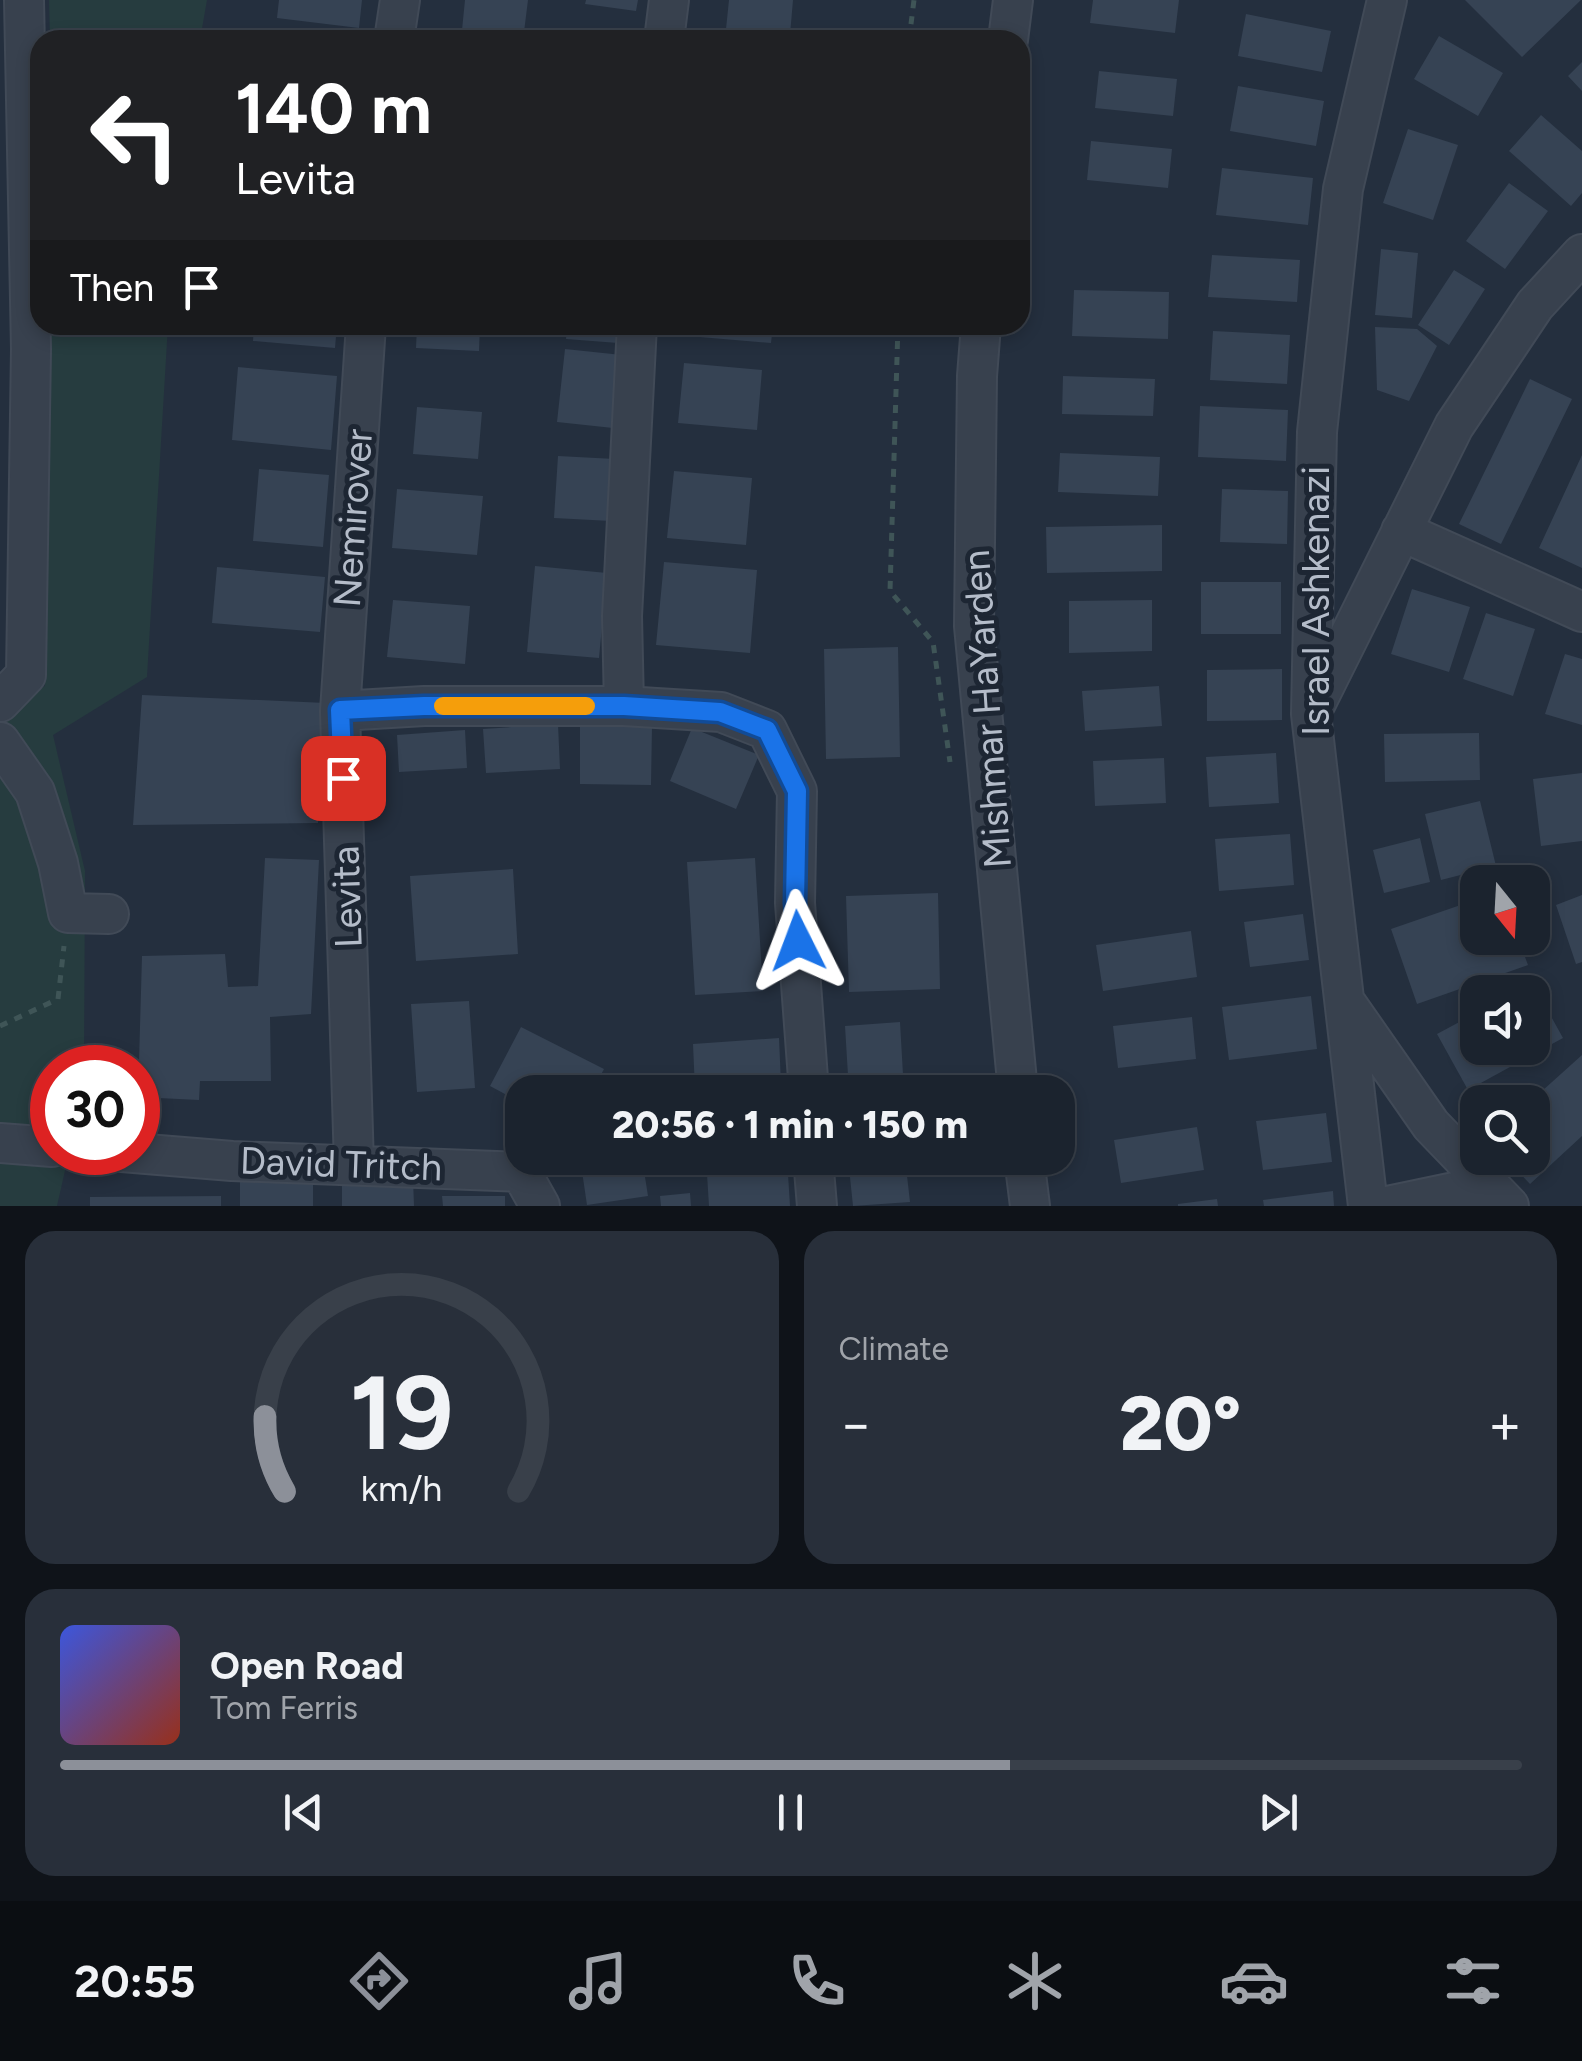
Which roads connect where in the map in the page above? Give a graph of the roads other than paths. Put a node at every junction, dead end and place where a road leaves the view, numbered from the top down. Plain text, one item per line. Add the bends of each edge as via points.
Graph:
1 (24, 0) edge
2 (400, 0) edge
3 (669, 0) edge
4 (1013, 0) edge
5 (1387, 0) edge
6 (396, 30) edge
7 (665, 30) edge
8 (1009, 30) edge
9 (1582, 254) edge
10 (30, 299) edge
11 (31, 335) edge
12 (365, 335) edge
13 (636, 335) edge
14 (980, 335) edge
15 (1401, 532) junction
16 (1582, 612) edge
17 (0, 702) edge
18 (624, 706) junction
19 (340, 710) junction
20 (1311, 714) junction
21 (0, 742) edge
22 (109, 914) dead end
23 (1344, 1000) junction
24 (808, 1075) edge
25 (1016, 1075) edge
26 (0, 1143) edge
27 (30, 1145) edge
28 (160, 1154) edge
29 (354, 1165) junction
30 (815, 1175) edge
31 (1026, 1175) edge
32 (1505, 1202) edge
33 (540, 1206) edge
34 (817, 1206) edge
35 (1030, 1206) edge
36 (1368, 1206) edge
37 (1388, 1206) edge

1 - 10 street
2 - 6 street
3 - 7 street
4 - 8 street
5 - 20 street, Israel Ashkenazi via 1343,189 1317,432
9 - 15 street via 1535,305 1454,426
11 - 17 street via 26,675
12 - 19 street, Nemirover
13 - 18 street
14 - 25 street, Mishmar HaYarden via 974,626
15 - 16 street
15 - 20 street
18 - 19 street
18 - 24 street via 720,712 767,730 797,791 795,903
19 - 29 street, Levita
20 - 23 street, Israel Ashkenazi
21 - 22 street via 35,792 68,914
23 - 32 street via 1430,1126
23 - 36 street, Israel Ashkenazi
26 - 27 street
28 - 29 street, David Tritch
29 - 33 street, David Tritch via 521,1172
30 - 34 street
31 - 35 street
32 - 37 street via 1454,1192

